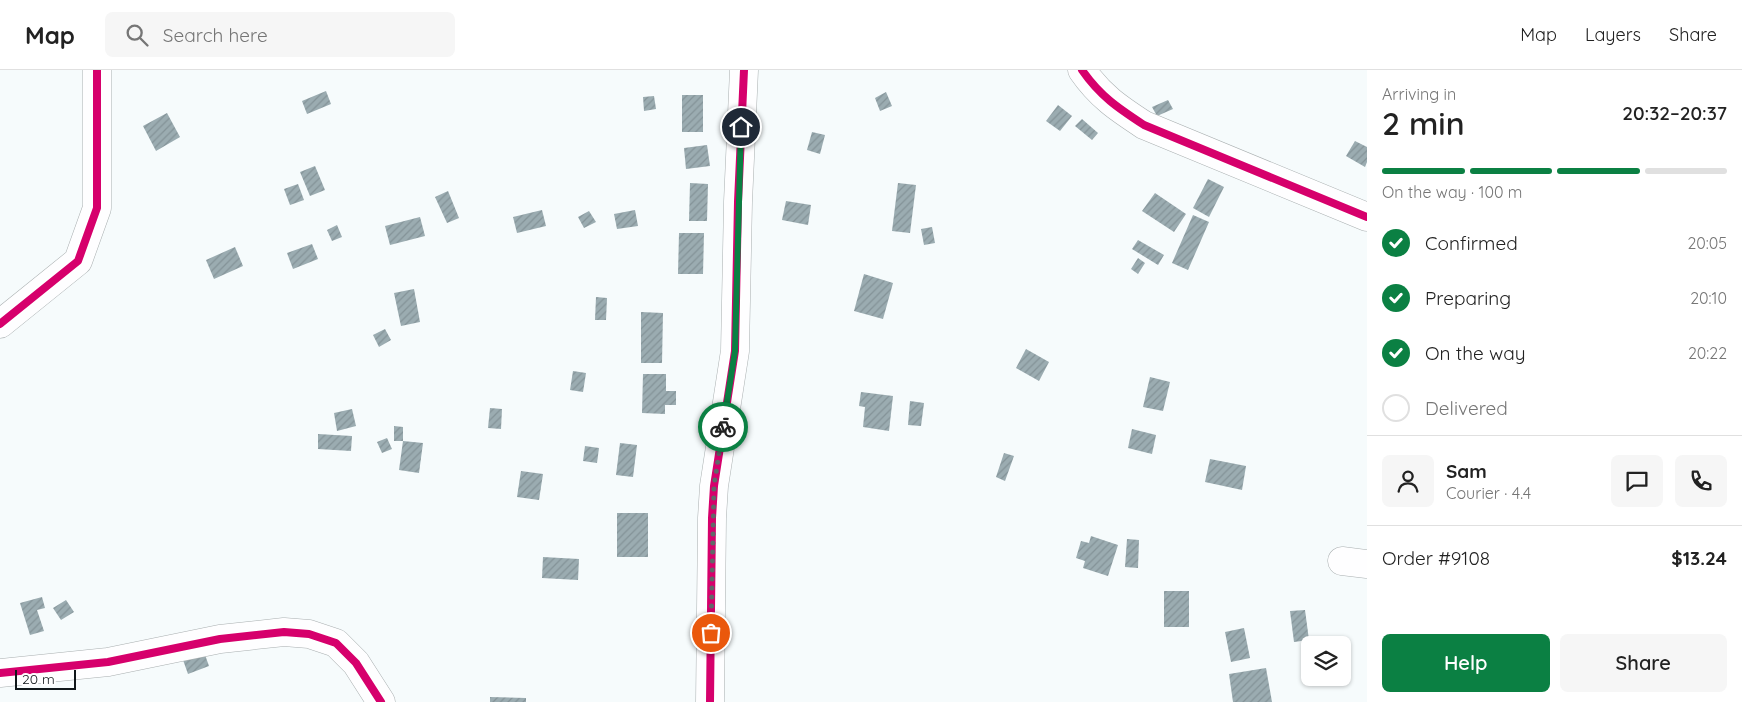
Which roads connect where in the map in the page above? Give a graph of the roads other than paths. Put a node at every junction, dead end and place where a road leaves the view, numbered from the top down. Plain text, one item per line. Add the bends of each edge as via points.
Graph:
1 (98, 70) edge
2 (744, 70) edge
3 (1082, 70) edge
4 (1367, 217) edge
5 (0, 324) edge
6 (0, 673) edge
7 (381, 702) edge
8 (710, 702) edge

1 - 5 street via 97,208 78,261
2 - 8 street via 735,351 712,518
3 - 4 street via 1114,106 1144,125
6 - 7 street via 108,662 220,639 292,632 336,643 356,663

